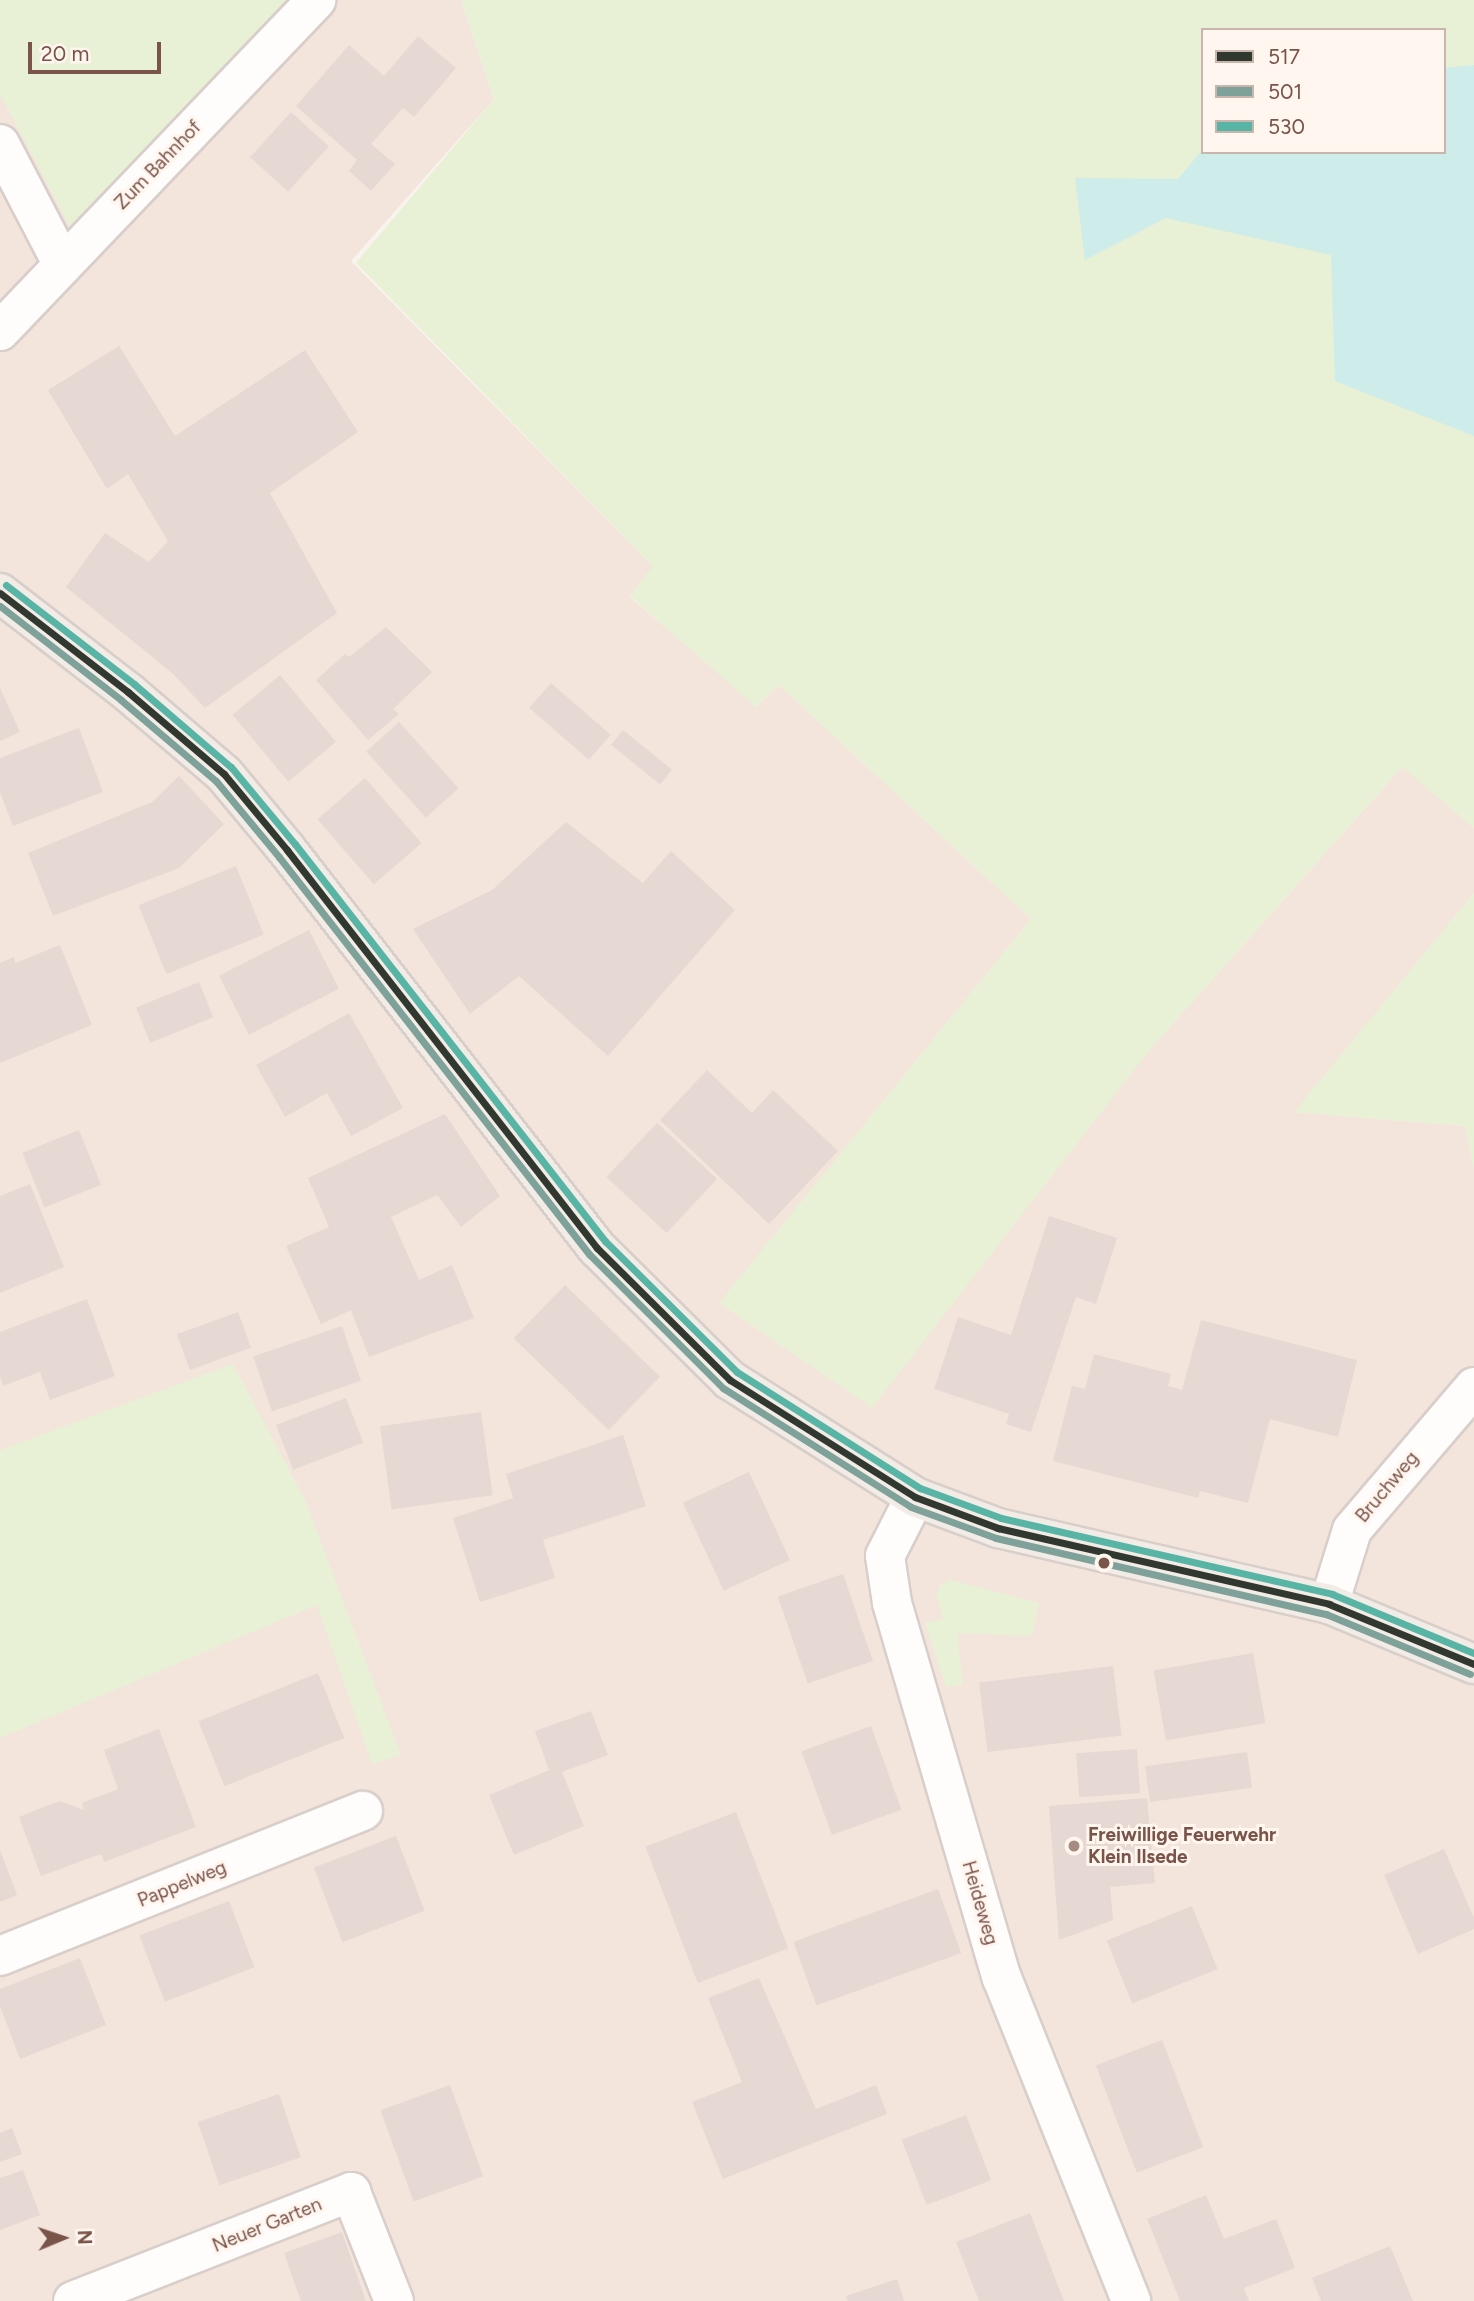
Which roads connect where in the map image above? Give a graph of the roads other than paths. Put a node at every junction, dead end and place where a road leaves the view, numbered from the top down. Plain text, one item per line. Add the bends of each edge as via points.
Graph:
1 (316, 0) edge
2 (0, 144) edge
3 (62, 265) junction
4 (0, 331) edge
5 (0, 593) edge
6 (1474, 1387) edge
7 (915, 1497) junction
8 (1329, 1604) junction
9 (1474, 1664) edge
10 (363, 1811) dead end
11 (0, 1956) edge
12 (74, 2301) edge
13 (394, 2301) edge
14 (1131, 2301) edge

1 - 3 street, Zum Bahnhof
2 - 3 street
3 - 4 street, Zum Bahnhof
5 - 7 main road via 224,774 606,1258 730,1380
6 - 8 street, Bruchweg via 1352,1530
7 - 8 main road via 998,1528
7 - 14 street, Heideweg via 885,1556 892,1603 1002,1978
8 - 9 main road
10 - 11 street, Pappelweg
12 - 13 street, Neuer Garten via 351,2192

